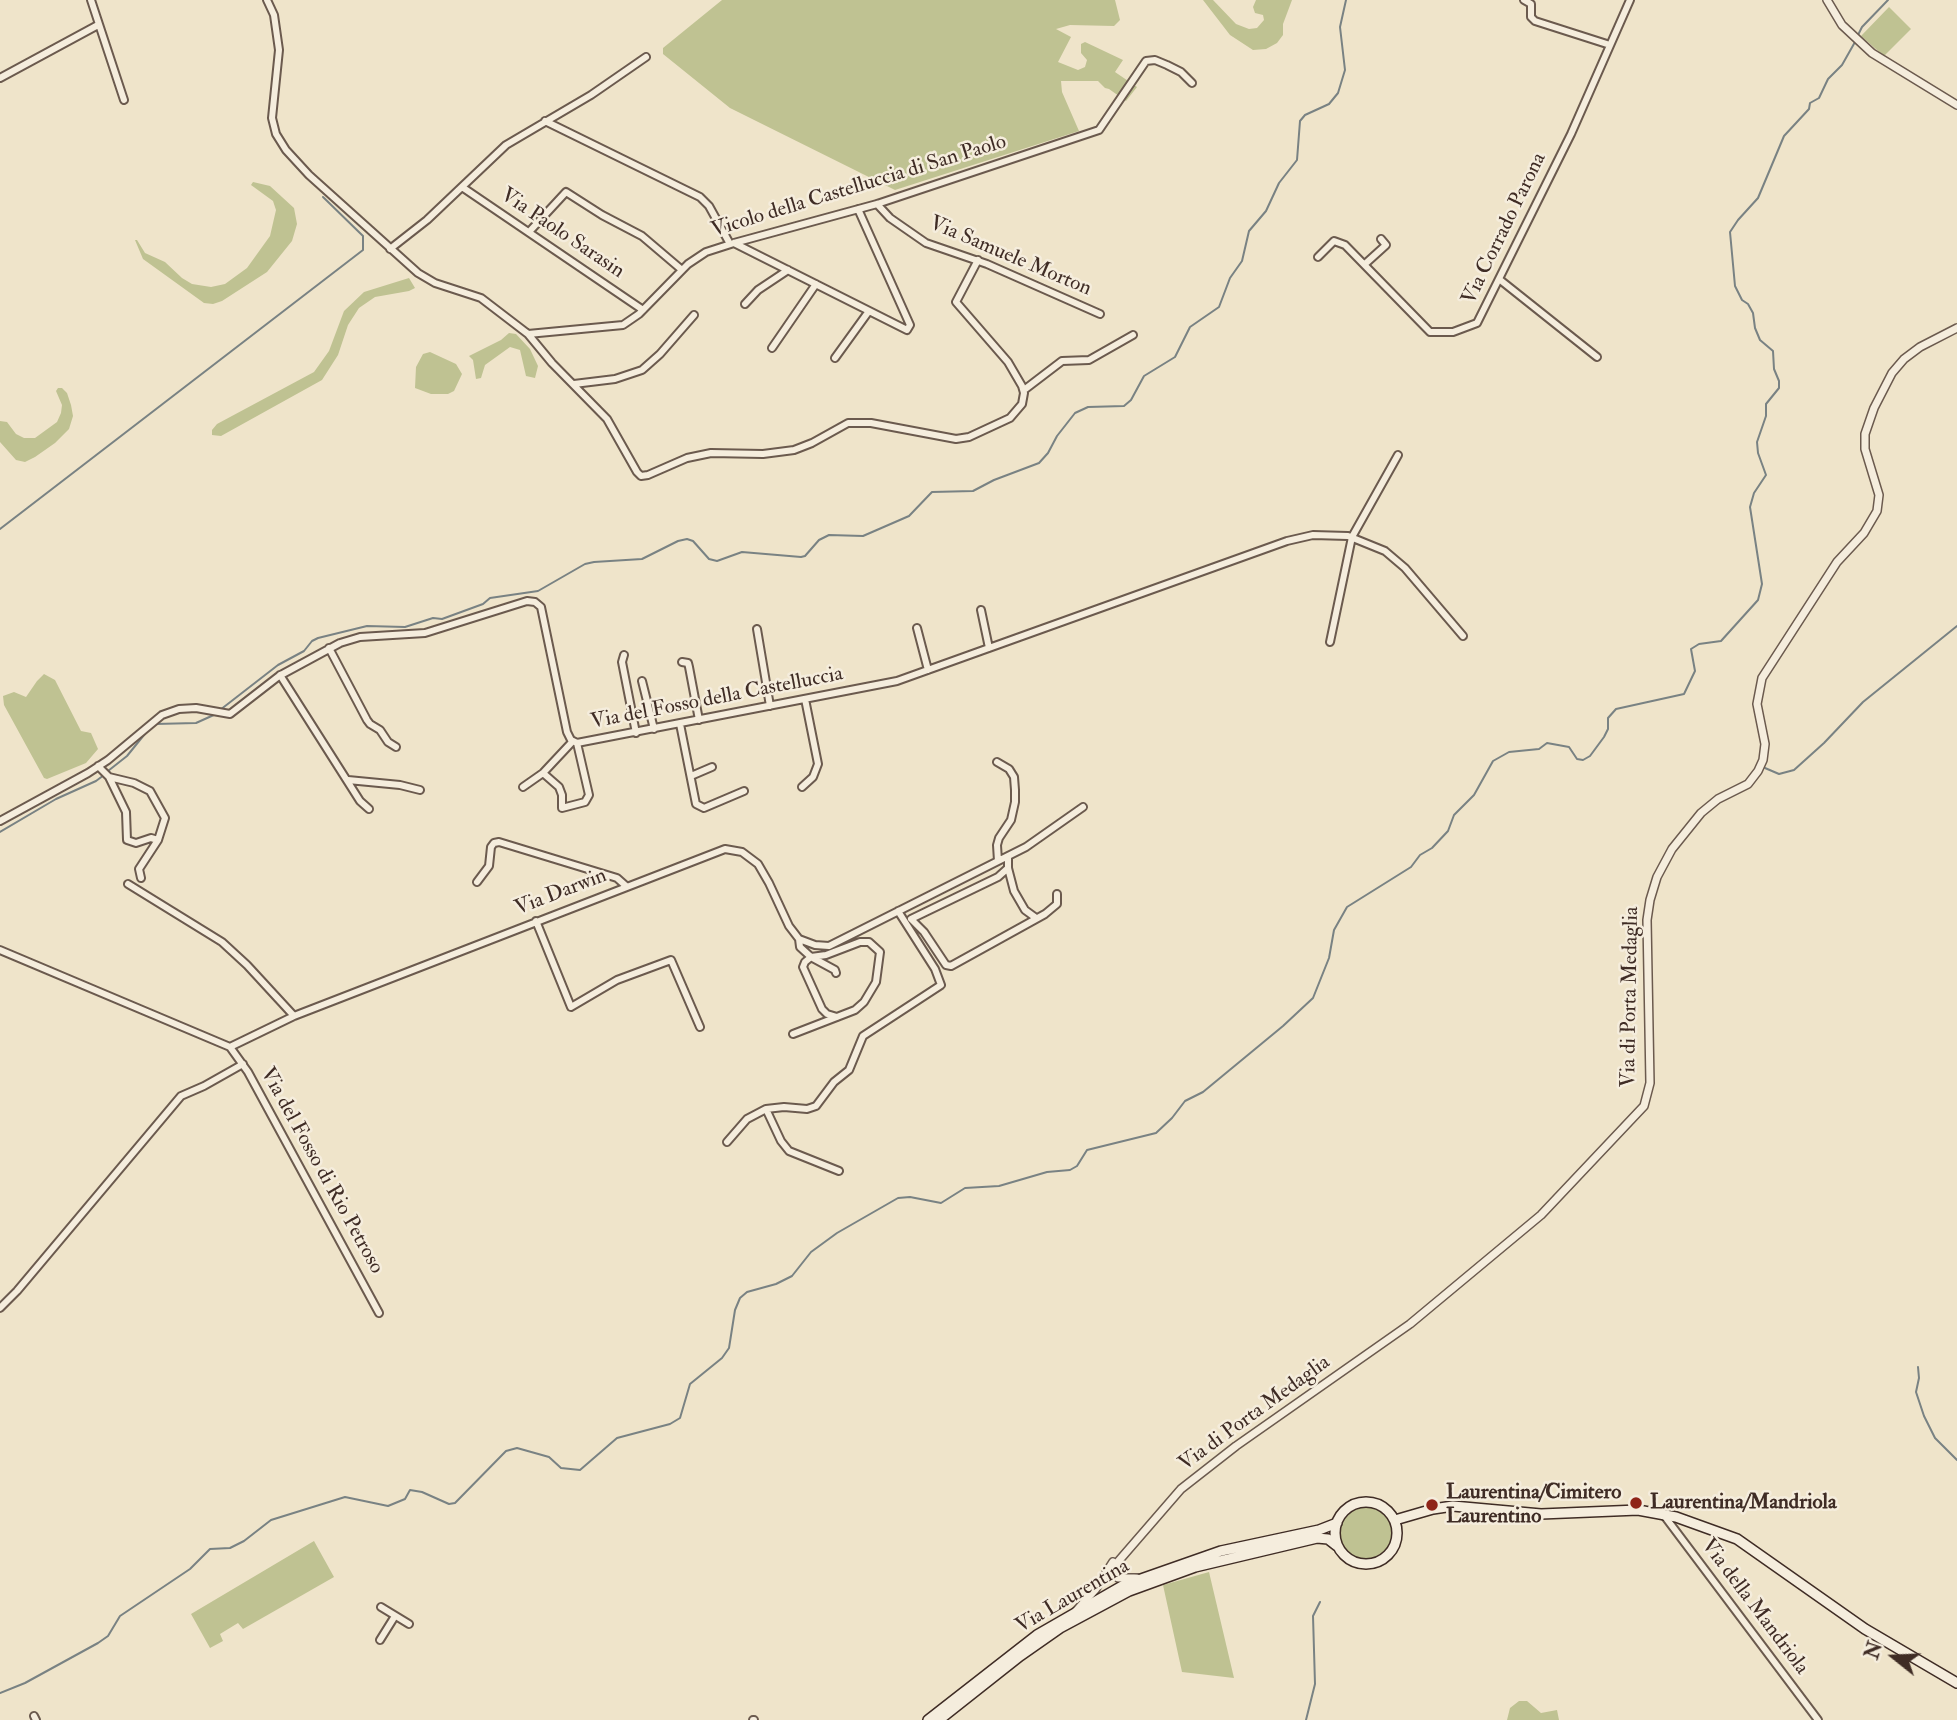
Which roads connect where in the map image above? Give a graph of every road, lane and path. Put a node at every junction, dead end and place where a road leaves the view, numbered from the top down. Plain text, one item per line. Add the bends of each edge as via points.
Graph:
1 (91, 0) edge
2 (267, 0) edge
3 (1524, 0) edge
4 (1630, 0) edge
5 (1827, 0) edge
6 (98, 25) junction
7 (1610, 45) junction
8 (646, 57) dead end
9 (0, 78) edge
10 (1192, 83) dead end
11 (124, 100) dead end
12 (1957, 105) edge
13 (545, 121) junction
14 (462, 187) junction
15 (877, 204) junction
16 (858, 209) junction
17 (529, 232) junction
18 (1381, 239) dead end
19 (732, 243) junction
20 (390, 249) junction
21 (1318, 257) dead end
22 (978, 260) junction
23 (1365, 264) junction
24 (682, 270) junction
25 (788, 270) junction
26 (1499, 279) junction
27 (816, 284) junction
28 (745, 304) dead end
29 (643, 310) junction
30 (869, 311) junction
31 (1100, 314) dead end
32 (694, 315) dead end
33 (1957, 328) edge
34 (527, 334) junction
35 (1133, 335) dead end
36 (772, 348) dead end
37 (1597, 357) dead end
38 (835, 358) dead end
39 (574, 384) junction
40 (1024, 390) junction
41 (1398, 455) dead end
42 (1353, 537) junction
43 (981, 610) dead end
44 (917, 628) dead end
45 (757, 629) dead end
46 (1463, 636) dead end
47 (1330, 642) dead end
48 (329, 648) junction
49 (989, 648) junction
50 (624, 655) dead end
51 (681, 662) dead end
52 (928, 670) junction
53 (280, 675) junction
54 (642, 681) dead end
55 (805, 699) junction
56 (770, 706) junction
57 (699, 720) junction
58 (680, 724) junction
59 (654, 729) junction
60 (636, 733) junction
61 (575, 742) junction
62 (396, 747) dead end
63 (997, 762) dead end
64 (98, 766) junction
65 (712, 767) dead end
66 (543, 773) junction
67 (106, 775) junction
68 (691, 776) junction
69 (348, 780) junction
70 (523, 787) dead end
71 (802, 787) dead end
72 (420, 790) dead end
73 (744, 791) dead end
74 (1083, 807) dead end
75 (369, 809) dead end
76 (0, 821) edge
77 (158, 840) junction
78 (1008, 856) junction
79 (998, 861) junction
80 (1008, 869) junction
81 (141, 878) dead end
82 (477, 882) dead end
83 (128, 884) dead end
84 (626, 886) junction
85 (1057, 894) dead end
86 (898, 911) junction
87 (1036, 918) junction
88 (536, 921) junction
89 (799, 939) junction
90 (0, 950) edge
91 (811, 957) junction
92 (836, 973) dead end
93 (294, 1016) junction
94 (837, 1017) junction
95 (699, 1027) dead end
96 (793, 1034) dead end
97 (230, 1047) junction
98 (243, 1064) junction
99 (776, 1107) junction
100 (766, 1110) junction
101 (773, 1119) junction
102 (727, 1142) dead end
103 (839, 1171) dead end
104 (0, 1308) edge
105 (379, 1313) dead end
106 (1663, 1514) junction
107 (1395, 1520) junction
108 (1337, 1522) junction
109 (1338, 1546) junction
110 (1124, 1552) junction
111 (1149, 1575) junction
112 (381, 1607) dead end
113 (1074, 1612) junction
114 (395, 1616) junction
115 (409, 1624) dead end
116 (380, 1640) dead end
117 (1957, 1683) edge
118 (928, 1720) edge
119 (939, 1720) edge
120 (1818, 1720) edge

1 - 6 street
2 - 20 street via 279,50 271,110 276,134 309,175
3 - 7 street via 1531,4 1535,21
4 - 7 street, Via Corrado Parona
5 - 12 street via 1861,44
6 - 9 street
6 - 11 street
7 - 26 street, Via Corrado Parona
8 - 13 street
10 - 15 street, Vicolo della Castelluccia di San Paolo via 1167,65 1146,61 1099,130
13 - 14 street via 506,145
13 - 19 street via 700,197
14 - 17 street, Via Paolo Sarasin
14 - 20 street
15 - 16 street, Vicolo della Castelluccia di San Paolo
15 - 22 street, Via Samuele Morton via 920,240
16 - 19 street, Vicolo della Castelluccia di San Paolo
16 - 30 street via 909,329
17 - 24 street via 566,192 646,239
17 - 29 street, Via Paolo Sarasin
18 - 23 street via 1387,244
19 - 24 street, Vicolo della Castelluccia di San Paolo via 703,254
19 - 25 street
20 - 34 street via 418,274 481,298
21 - 23 street, Via Corrado Parona via 1334,241
22 - 31 street, Via Samuele Morton
22 - 40 street via 956,303 1008,362
23 - 26 street, Via Corrado Parona via 1434,334 1477,323
24 - 29 street, Vicolo della Castelluccia di San Paolo
25 - 27 street
25 - 28 street
26 - 37 street
27 - 30 street
27 - 36 street
29 - 34 street, Vicolo della Castelluccia di San Paolo via 618,326
30 - 38 street
32 - 39 street via 639,372
33 - 110 street, Via di Porta Medaglia via 1904,359 1874,408 1864,444 1879,495 1877,511 1837,562 1762,678 1757,697 1765,744 1760,767 1748,783 1701,813 1672,849 1657,877 1647,920 1650,1083 1644,1106 1541,1215 1410,1324 1191,1479
34 - 39 street
35 - 40 street via 1091,359 1062,361
39 - 40 street via 607,419 637,472 644,476 711,453 794,450 852,422 960,439 1014,415
41 - 42 street
42 - 46 street, Via del Fosso della Castelluccia via 1398,560
42 - 47 street
42 - 49 street, Via del Fosso della Castelluccia via 1319,534 1294,538
43 - 49 street
44 - 52 street
45 - 56 street
48 - 53 street, Via del Fosso della Castelluccia
48 - 61 street, Via del Fosso della Castelluccia via 360,637 425,633 533,601 541,608 567,732
48 - 62 street via 370,724
49 - 52 street, Via del Fosso della Castelluccia
50 - 60 street
51 - 57 street via 690,667
52 - 55 street, Via del Fosso della Castelluccia via 897,681
53 - 64 street, Via del Fosso della Castelluccia via 236,712 188,708 162,715
53 - 69 street
54 - 59 street
55 - 56 street, Via del Fosso della Castelluccia
55 - 71 street via 818,764
56 - 57 street, Via del Fosso della Castelluccia
57 - 58 street, Via del Fosso della Castelluccia
58 - 59 street, Via del Fosso della Castelluccia
58 - 68 street
59 - 60 street, Via del Fosso della Castelluccia
60 - 61 street, Via del Fosso della Castelluccia
61 - 66 street
61 - 66 street via 589,795 585,802 562,808 559,787
63 - 79 street via 1009,769 1015,790 1011,820 997,845
64 - 67 street
64 - 76 street, Via del Fosso della Castelluccia
65 - 68 street
66 - 70 street
67 - 77 street via 150,791 165,818
67 - 77 street via 126,812 127,840
68 - 73 street via 696,804 701,808
69 - 72 street
69 - 75 street
74 - 78 street
77 - 81 street via 141,864
78 - 79 street
78 - 80 street
79 - 86 street
80 - 87 street via 1014,891
80 - 87 street via 911,919 948,966
82 - 84 street via 489,866 491,848 499,842 617,878
83 - 93 street via 222,942
84 - 88 street, Via Darwin
84 - 89 street, Via Darwin via 719,850 738,850 761,867
85 - 87 street via 1055,906
86 - 89 street via 829,946
86 - 99 street via 941,985 863,1036 849,1070 816,1105 807,1109
88 - 93 street, Via Darwin
88 - 95 street via 571,1007 617,980 671,960
89 - 91 street, Via Darwin via 800,947
90 - 97 street
91 - 92 street
91 - 94 street via 805,961 804,971 822,1009
91 - 94 street via 860,942 869,942 880,952 871,993 855,1010
93 - 97 street, Via Darwin
94 - 96 street
97 - 98 street, Via del Fosso di Rio Petroso
98 - 104 street via 181,1096
98 - 105 street, Via del Fosso di Rio Petroso
99 - 100 street
99 - 101 street
100 - 101 street
100 - 102 street via 747,1119
101 - 103 street via 789,1151
106 - 107 main road via 1622,1510 1541,1514 1453,1506
106 - 117 main road via 1737,1539 1865,1629
106 - 120 street, Via della Mandriola
107 - 108 main road via 1384,1507 1361,1502 1346,1509
107 - 109 main road via 1397,1539 1380,1561 1360,1564
108 - 109 main road
108 - 111 main road, Via Laurentina via 1221,1551
109 - 119 main road, Via Laurentina via 1317,1538 1195,1567 1129,1591 1060,1628
110 - 111 street via 1115,1567 1116,1577
110 - 113 street, Via di Porta Medaglia
111 - 113 main road, Via Laurentina
112 - 114 street
113 - 118 main road, Via Laurentina via 1026,1643
114 - 115 street
114 - 116 street

